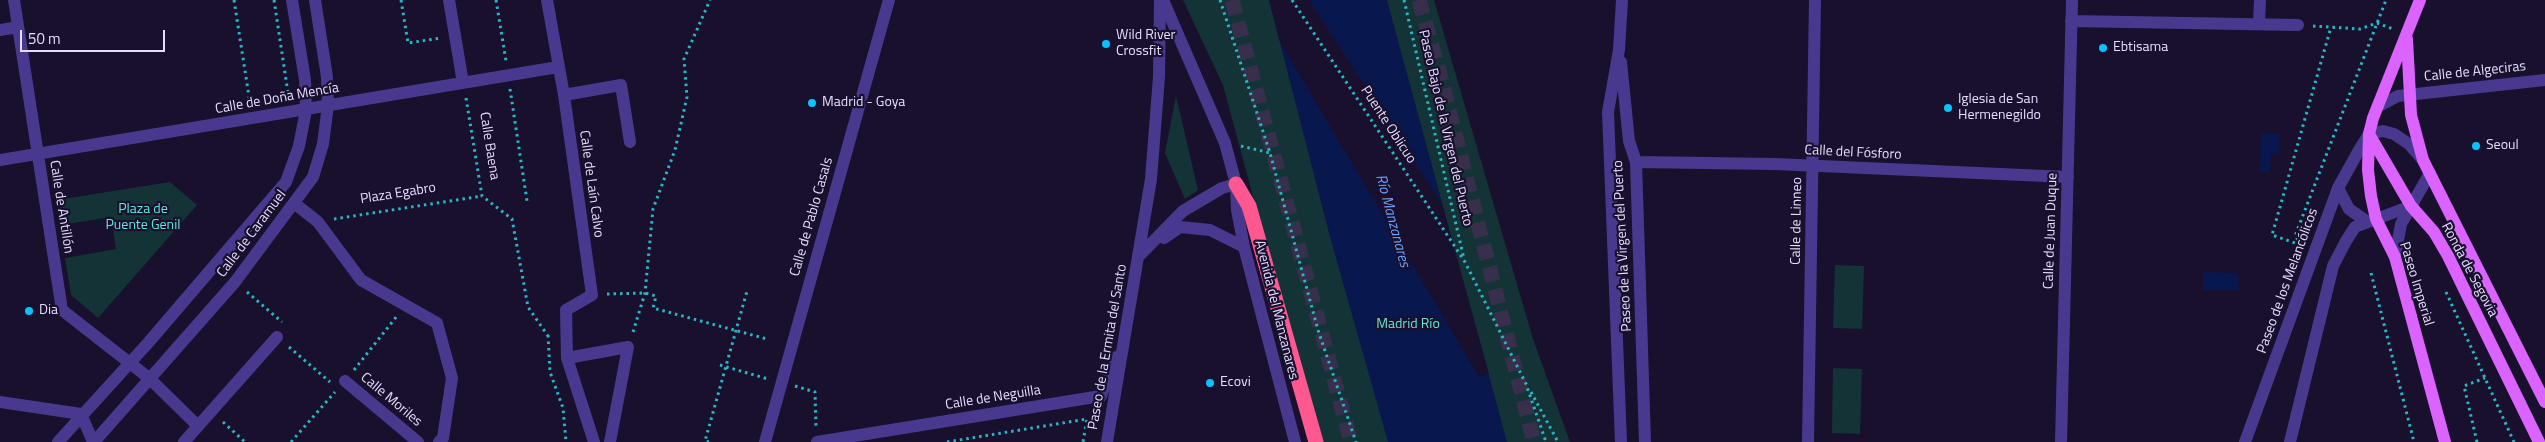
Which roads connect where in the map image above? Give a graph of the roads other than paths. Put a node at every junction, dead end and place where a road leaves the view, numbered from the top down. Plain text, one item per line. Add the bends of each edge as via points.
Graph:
1 (14, 0) edge
2 (292, 0) edge
3 (315, 0) edge
4 (449, 0) edge
5 (548, 0) edge
6 (889, 0) edge
7 (1162, 0) edge
8 (1622, 0) edge
9 (1816, 0) edge
10 (2072, 0) edge
11 (2260, 0) edge
12 (2420, 0) edge
13 (2072, 21) junction
14 (2259, 24) junction
15 (2298, 25) dead end
16 (18, 27) junction
17 (0, 30) edge
18 (2407, 34) junction
19 (1619, 50) junction
20 (558, 66) junction
21 (2545, 80) edge
22 (463, 83) junction
23 (2409, 94) junction
24 (564, 95) junction
25 (328, 105) junction
26 (2377, 107) junction
27 (306, 110) junction
28 (2369, 134) junction
29 (630, 142) dead end
30 (37, 156) junction
31 (0, 160) edge
32 (2423, 160) junction
33 (1636, 162) junction
34 (1813, 166) junction
35 (2430, 173) junction
36 (2068, 177) junction
37 (1236, 184) junction
38 (2338, 188) junction
39 (294, 203) junction
40 (2411, 206) junction
41 (2371, 220) junction
42 (1244, 247) junction
43 (1138, 257) junction
44 (2395, 257) junction
45 (1127, 327) junction
46 (277, 337) dead end
47 (567, 358) junction
48 (130, 363) junction
49 (148, 378) junction
50 (345, 381) dead end
51 (0, 402) edge
52 (2545, 402) edge
53 (82, 414) junction
54 (198, 426) junction
55 (441, 440) edge
56 (817, 441) edge
57 (58, 442) edge
58 (94, 442) edge
59 (184, 442) edge
60 (418, 442) edge
61 (594, 442) edge
62 (610, 442) edge
63 (765, 442) edge
64 (1107, 442) edge
65 (1294, 442) edge
66 (1316, 442) edge
67 (1621, 442) edge
68 (1645, 442) edge
69 (1808, 442) edge
70 (2061, 442) edge
71 (2244, 442) edge
72 (2290, 442) edge
73 (2445, 442) edge
74 (2539, 442) edge

1 - 16 street, Calle de Antillón
2 - 27 street, Calle de Caramuel via 305,80
3 - 25 street, Calle de Caramuel
4 - 22 street
5 - 20 street, Calle de Laín Calvo
6 - 63 street, Calle de Pablo Casals
7 - 37 street, Paseo de la Ermita del Santo via 1225,143
7 - 43 street, Paseo de la Ermita del Santo via 1151,179
8 - 19 street, Paseo de la Virgen del Puerto
9 - 34 street, Calle de Linneo
10 - 13 street, Calle de Juan Duque
11 - 14 street
12 - 18 main road, Ronda de Segovia
13 - 14 street
13 - 36 street, Calle de Juan Duque
14 - 15 street
16 - 17 street
16 - 30 street, Calle de Antillón
18 - 23 main road, Ronda de Segovia
18 - 26 main road, Ronda de Segovia
19 - 33 street, Paseo de la Virgen del Puerto via 1629,141
19 - 67 street, Paseo de la Virgen del Puerto via 1608,112
20 - 22 street, Calle de Doña Mencía
20 - 24 street, Calle de Laín Calvo
21 - 23 street, Calle de Algeciras
22 - 25 street, Calle de Doña Mencía
23 - 26 street, Calle de Algeciras
23 - 32 main road, Ronda de Segovia
24 - 29 street via 621,85
24 - 47 street, Calle de Laín Calvo via 592,295 566,310
25 - 27 street, Calle de Doña Mencía
25 - 39 street, Calle de Caramuel via 323,144 313,177
26 - 28 main road, Ronda de Segovia
27 - 30 street, Calle de Doña Mencía
27 - 48 street, Calle de Caramuel via 299,146 286,182
28 - 32 street via 2383,131 2394,134 2409,144
28 - 38 street, Paseo de los Melancólicos
28 - 40 main road, Ronda de Segovia
28 - 41 main road, Paseo Imperial
30 - 31 street, Calle de Doña Mencía
30 - 48 street, Calle de Antillón via 62,310
32 - 35 main road, Ronda de Segovia
33 - 34 street, Calle del Fósforo
33 - 68 street, Paseo de la Virgen del Puerto
34 - 36 street, Calle del Fósforo
34 - 69 street, Calle de Linneo
35 - 40 street
35 - 52 main road, Ronda de Segovia
36 - 70 street, Calle de Juan Duque
37 - 42 street, Avenida del Manzanares
37 - 43 street, Paseo de la Ermita del Santo via 1222,188 1183,211
37 - 66 highway via 1249,206
38 - 41 street via 2349,208
38 - 71 street, Paseo de los Melancólicos
39 - 49 street, Calle de Caramuel via 236,282
39 - 55 street via 318,222 361,280 437,323 452,378
40 - 41 street
40 - 44 street via 2401,224
40 - 74 main road, Ronda de Segovia via 2434,232 2448,256
41 - 44 main road, Paseo Imperial
41 - 72 street via 2355,227 2333,266
42 - 43 street, Paseo de la Ermita del Santo via 1210,230 1180,227
42 - 65 street, Avenida del Manzanares
43 - 45 street, Paseo de la Ermita del Santo
44 - 73 main road, Paseo Imperial
45 - 56 street, Calle de Neguilla via 1101,396
45 - 64 street, Paseo de la Ermita del Santo
46 - 54 street
47 - 61 street
47 - 62 street via 628,347
48 - 49 street, Calle de Antillón
48 - 53 street, Calle de Caramuel
49 - 54 street, Calle de Antillón
49 - 58 street, Calle de Caramuel
50 - 60 street, Calle Moriles
51 - 53 street
53 - 57 street, Calle de Caramuel
53 - 58 street, Calle de Caramuel
54 - 59 street

